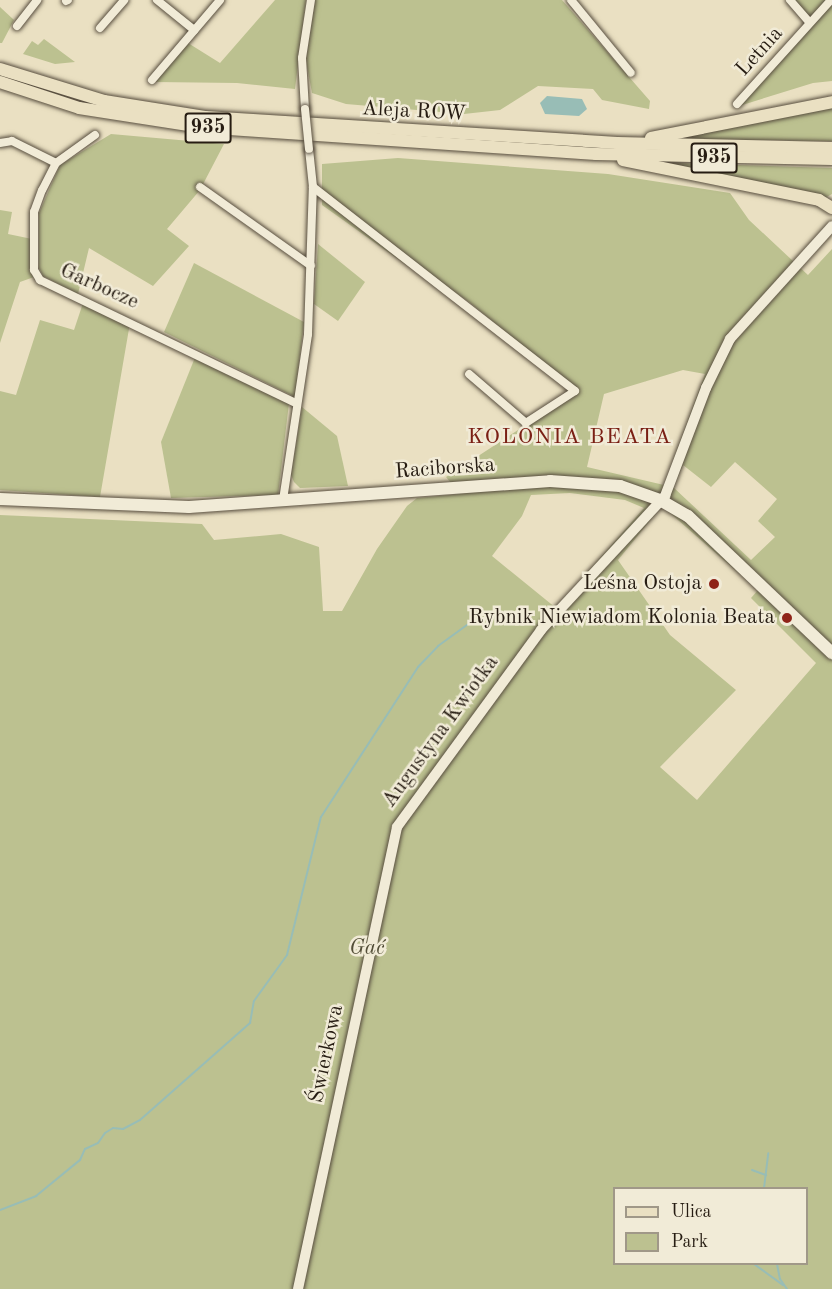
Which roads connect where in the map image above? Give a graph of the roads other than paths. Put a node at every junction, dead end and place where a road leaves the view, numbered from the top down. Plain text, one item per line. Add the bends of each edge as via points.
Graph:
1 (37, 0) edge
2 (124, 0) edge
3 (157, 0) edge
4 (220, 0) edge
5 (310, 0) edge
6 (571, 0) edge
7 (789, 0) edge
8 (831, 0) edge
9 (810, 23) junction
10 (17, 26) dead end
11 (100, 28) dead end
12 (194, 30) junction
13 (0, 69) edge
14 (631, 73) dead end
15 (152, 80) dead end
16 (0, 82) edge
17 (832, 102) edge
18 (737, 104) dead end
19 (95, 135) dead end
20 (0, 143) edge
21 (617, 143) junction
22 (832, 148) edge
23 (596, 154) junction
24 (832, 159) edge
25 (56, 163) junction
26 (200, 187) dead end
27 (313, 187) junction
28 (832, 208) edge
29 (832, 214) edge
30 (832, 226) edge
31 (807, 254) junction
32 (311, 267) junction
33 (469, 374) dead end
34 (296, 403) junction
35 (0, 499) edge
36 (283, 500) junction
37 (660, 500) junction
38 (832, 653) edge
39 (397, 827) joint
40 (298, 1289) edge

1 - 10 street
2 - 11 street
3 - 12 street
4 - 12 street
5 - 27 street, bridge via 302,58
6 - 14 street
7 - 9 street, Letnia
8 - 9 street, Letnia
9 - 18 street, Letnia
12 - 15 street
13 - 21 main road, Aleja ROW / 935 via 104,101 206,117
16 - 23 main road, Aleja ROW / 935 via 79,108 155,123
17 - 21 main road
19 - 25 street
20 - 25 street via 12,141
21 - 22 main road, Aleja ROW / 935
23 - 24 main road, Aleja ROW / 935
23 - 28 main road via 819,200
25 - 34 street, Garbocze via 34,212 34,270 40,280
26 - 32 street
27 - 32 street
27 - 33 street via 575,391 526,423
29 - 31 street
30 - 31 street
31 - 37 street, Augustyna Kwiotka via 730,339 706,388 670,485
32 - 34 street via 308,334
34 - 36 street
35 - 36 main road, Raciborska via 189,507
36 - 37 main road, Raciborska via 571,481 620,486
37 - 38 main road, Raciborska via 711,535
37 - 39 street, Augustyna Kwiotka via 535,638
39 - 40 street, Świerkowa

